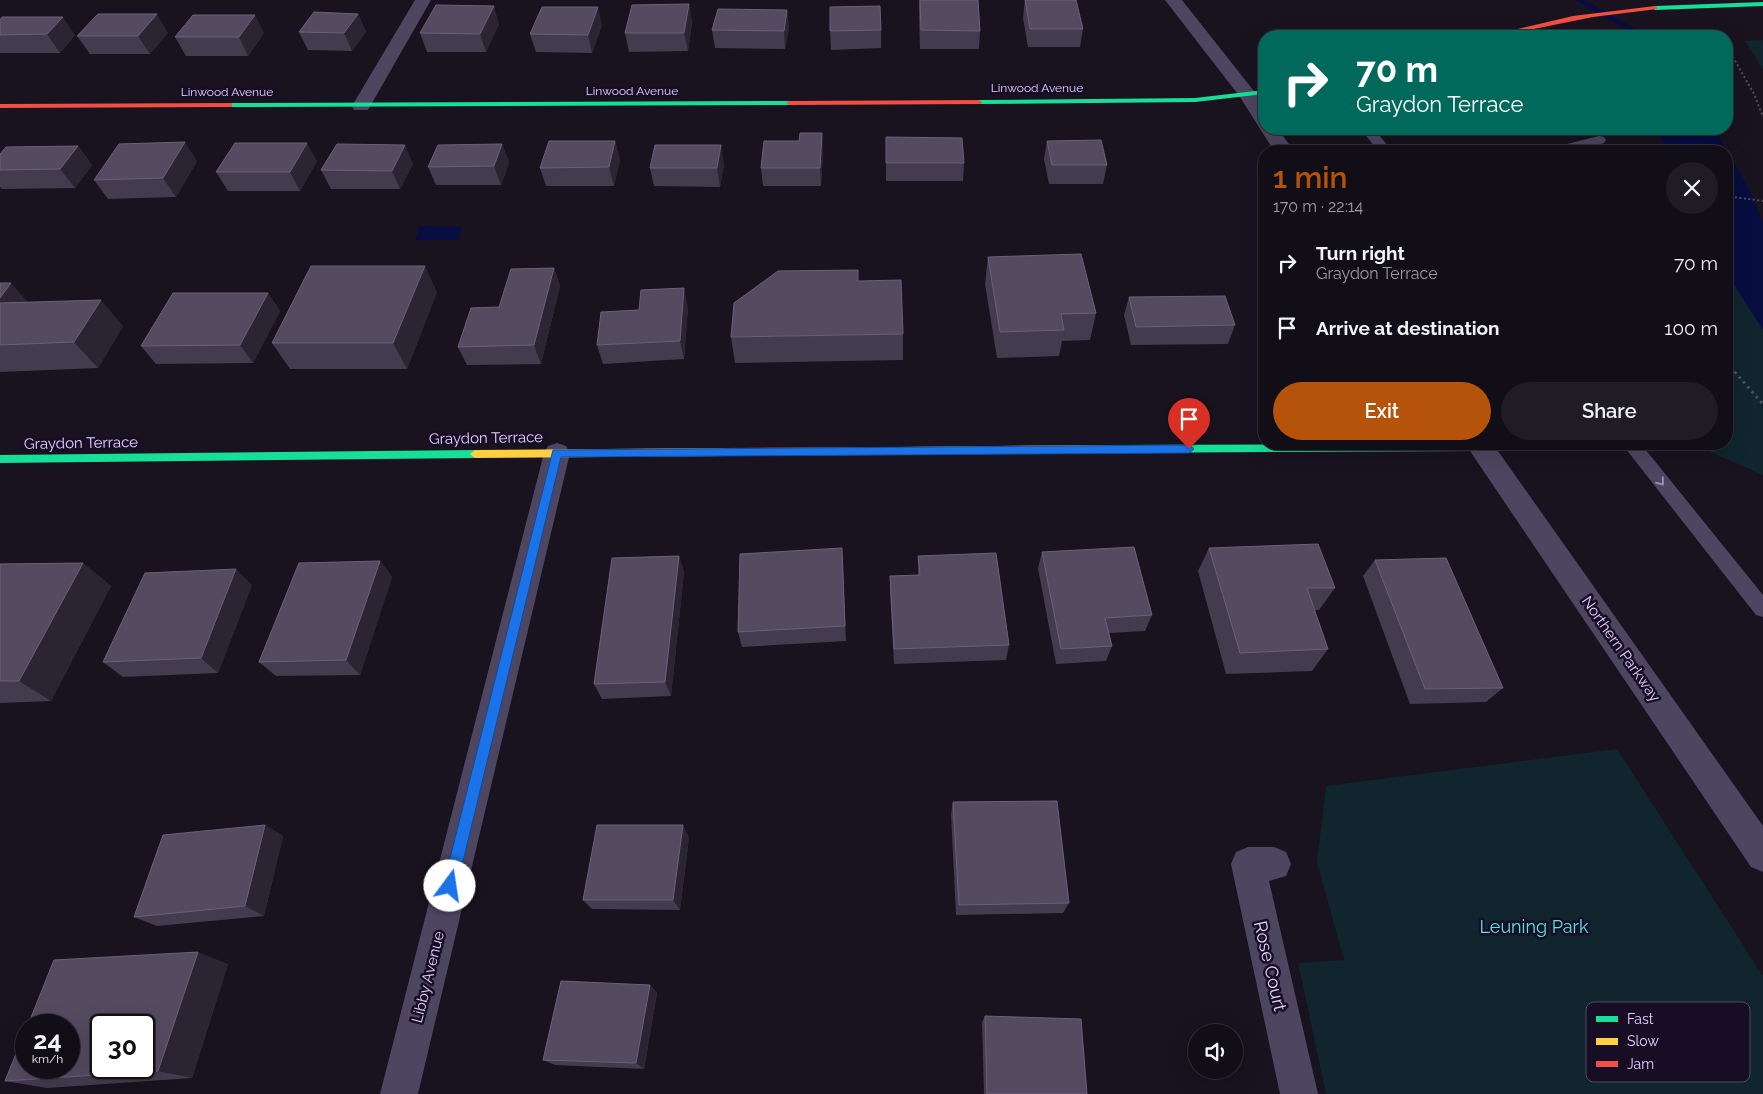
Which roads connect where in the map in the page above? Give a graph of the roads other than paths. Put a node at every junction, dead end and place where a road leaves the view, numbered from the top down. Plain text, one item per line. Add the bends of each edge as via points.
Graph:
1 (424, 0) edge
2 (1174, 0) edge
3 (1763, 4) edge
4 (1518, 30) edge
5 (1256, 93) edge
6 (0, 106) edge
7 (361, 106) junction
8 (1373, 135) edge
9 (1600, 140) edge
10 (1380, 145) edge
11 (1580, 145) edge
12 (1258, 448) edge
13 (1483, 450) edge
14 (1636, 450) edge
15 (556, 453) junction
16 (0, 459) edge
17 (1763, 609) edge
18 (1763, 855) edge
19 (1274, 864) dead end
20 (399, 1094) edge
21 (1299, 1094) edge

1 - 7 street
2 - 5 street
3 - 4 main road via 1618,10
5 - 7 main road, Linwood Avenue via 1195,100 1089,102
6 - 7 main road, Linwood Avenue
8 - 10 lane
9 - 11 lane
12 - 15 main road, Graydon Terrace
13 - 18 street, Northern Parkway
14 -> 17 lane
15 - 16 main road, Graydon Terrace
15 - 20 street, Libby Avenue
19 - 21 street, Rose Court via 1248,864

